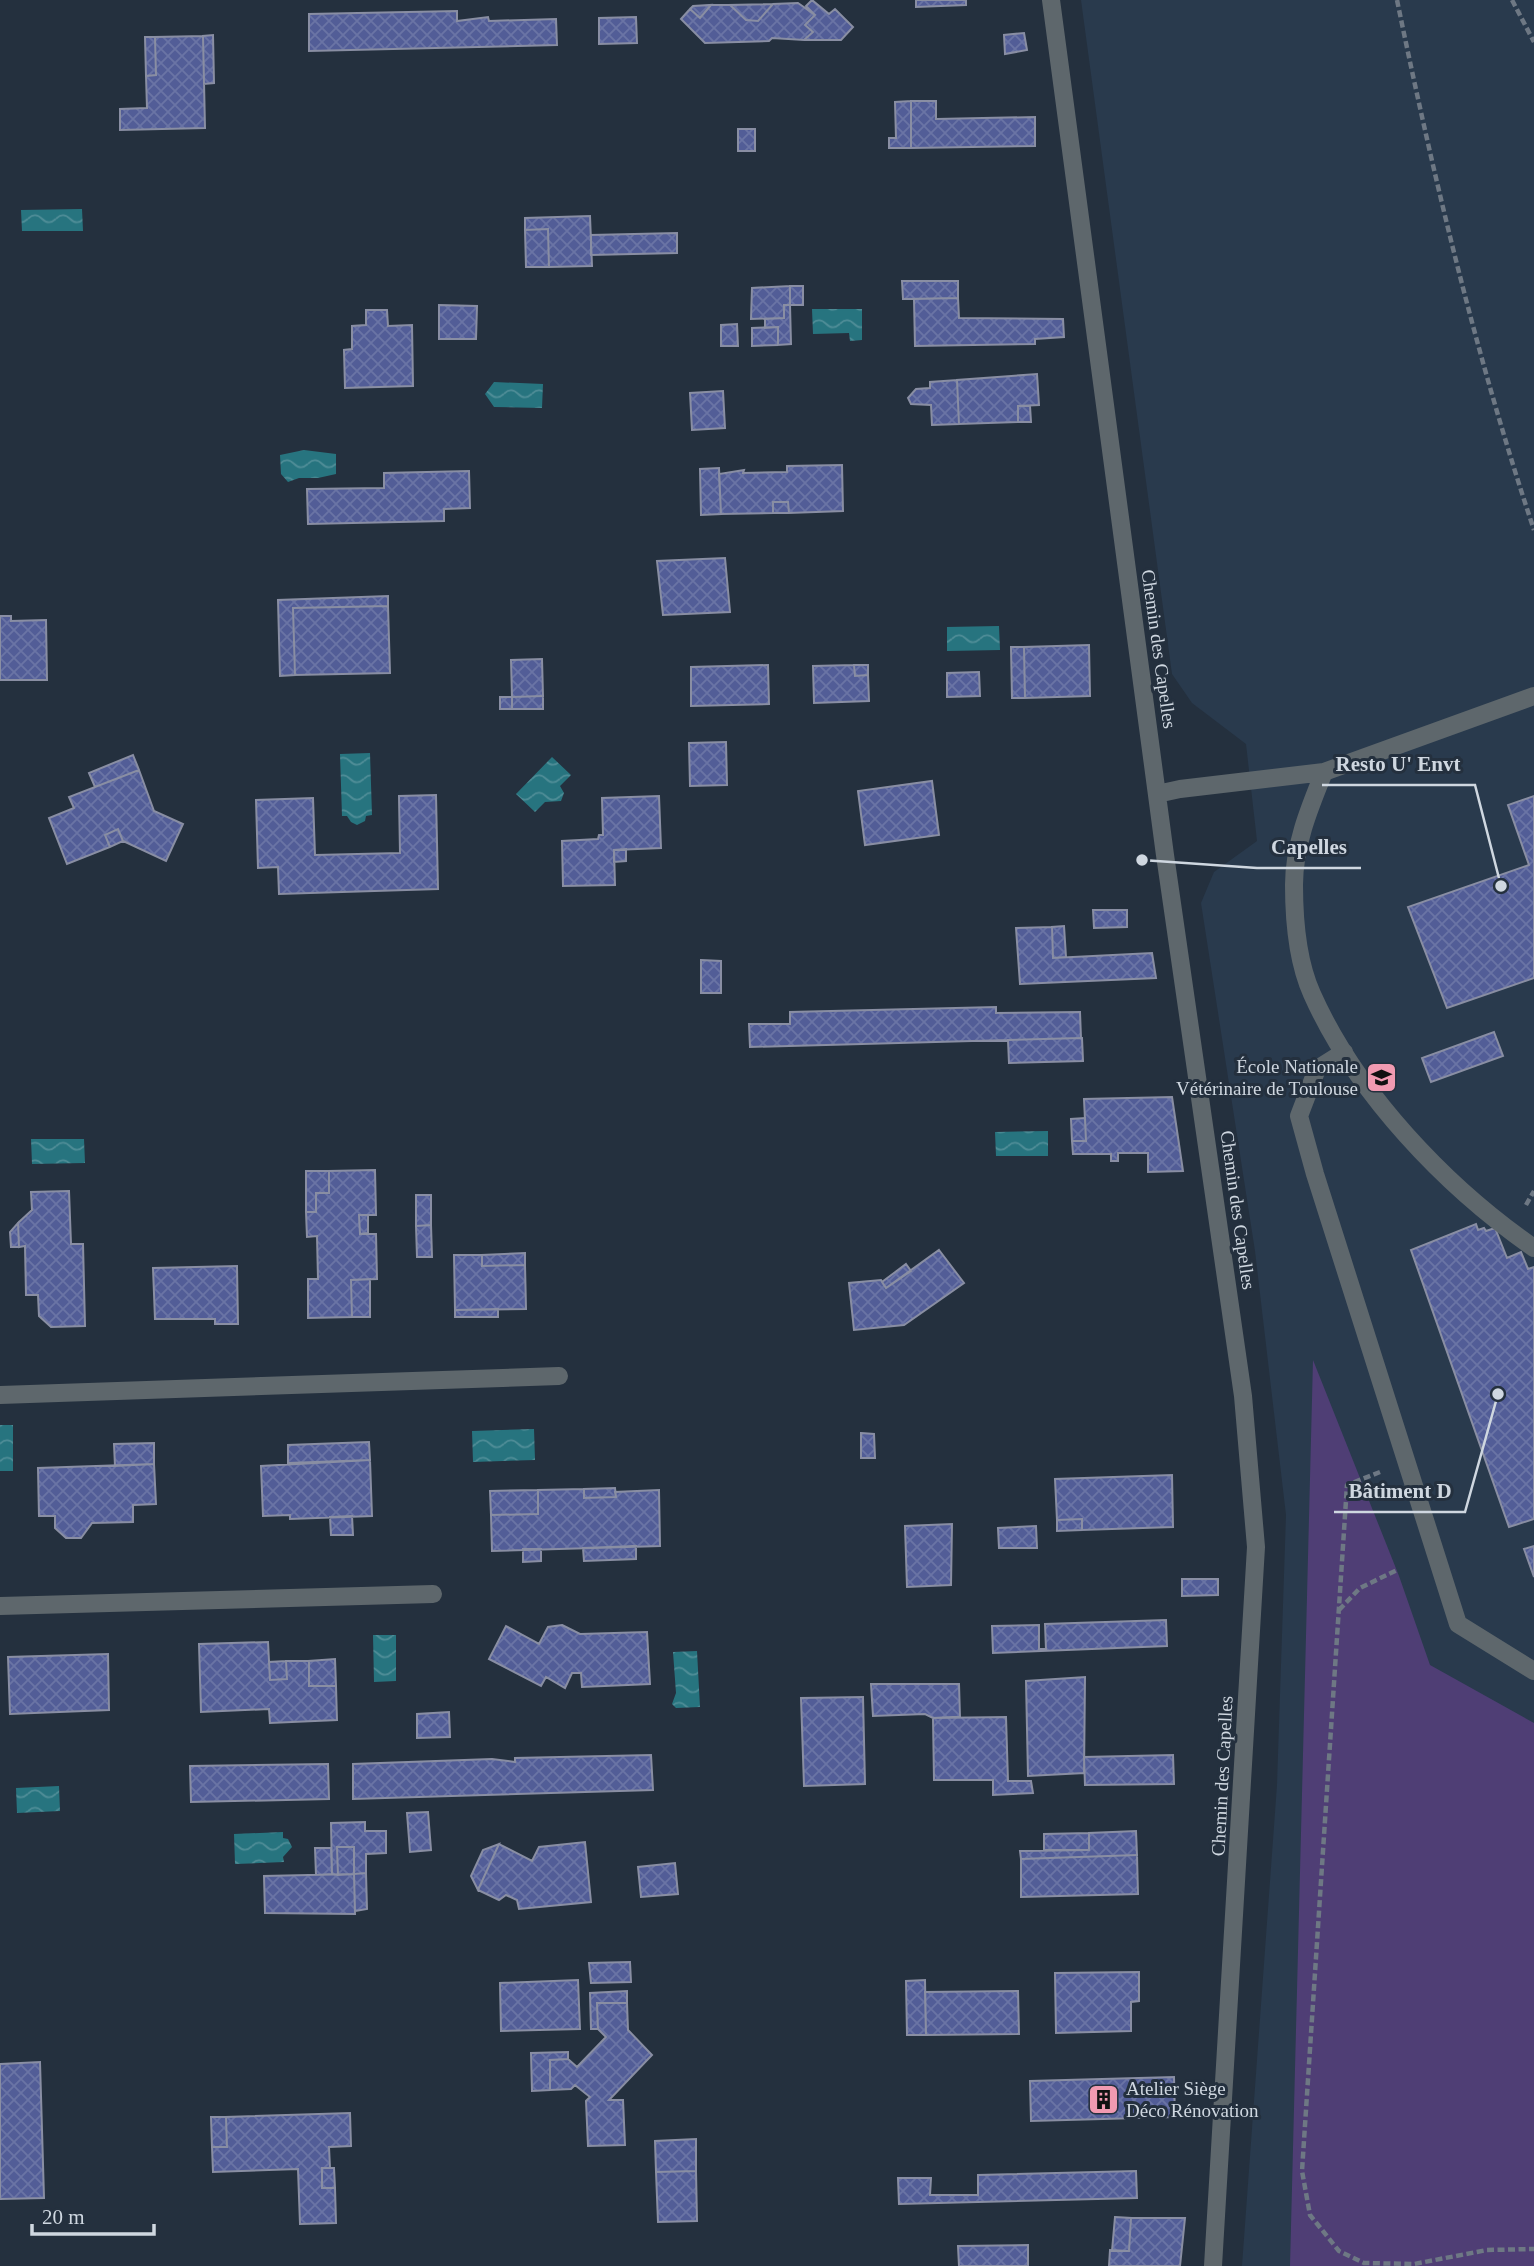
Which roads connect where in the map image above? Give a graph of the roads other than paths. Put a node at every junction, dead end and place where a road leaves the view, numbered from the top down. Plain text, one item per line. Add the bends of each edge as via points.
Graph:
1 (1051, 0) edge
2 (1534, 696) edge
3 (1324, 772) junction
4 (1157, 794) junction
5 (1344, 1052) junction
6 (1534, 1248) edge
7 (559, 1376) dead end
8 (0, 1395) edge
9 (433, 1594) dead end
10 (0, 1606) edge
11 (1534, 1671) edge
12 (1213, 2266) edge

1 - 4 street, Chemin des Capelles
2 - 3 street
3 - 4 street
3 - 5 street via 1302,827 1294,883 1299,945 1311,993
4 - 12 street, Chemin des Capelles via 1243,1395 1256,1546
5 - 6 street via 1412,1142 1456,1185
5 - 11 street via 1317,1069 1299,1116 1458,1624
7 - 8 street
9 - 10 street

